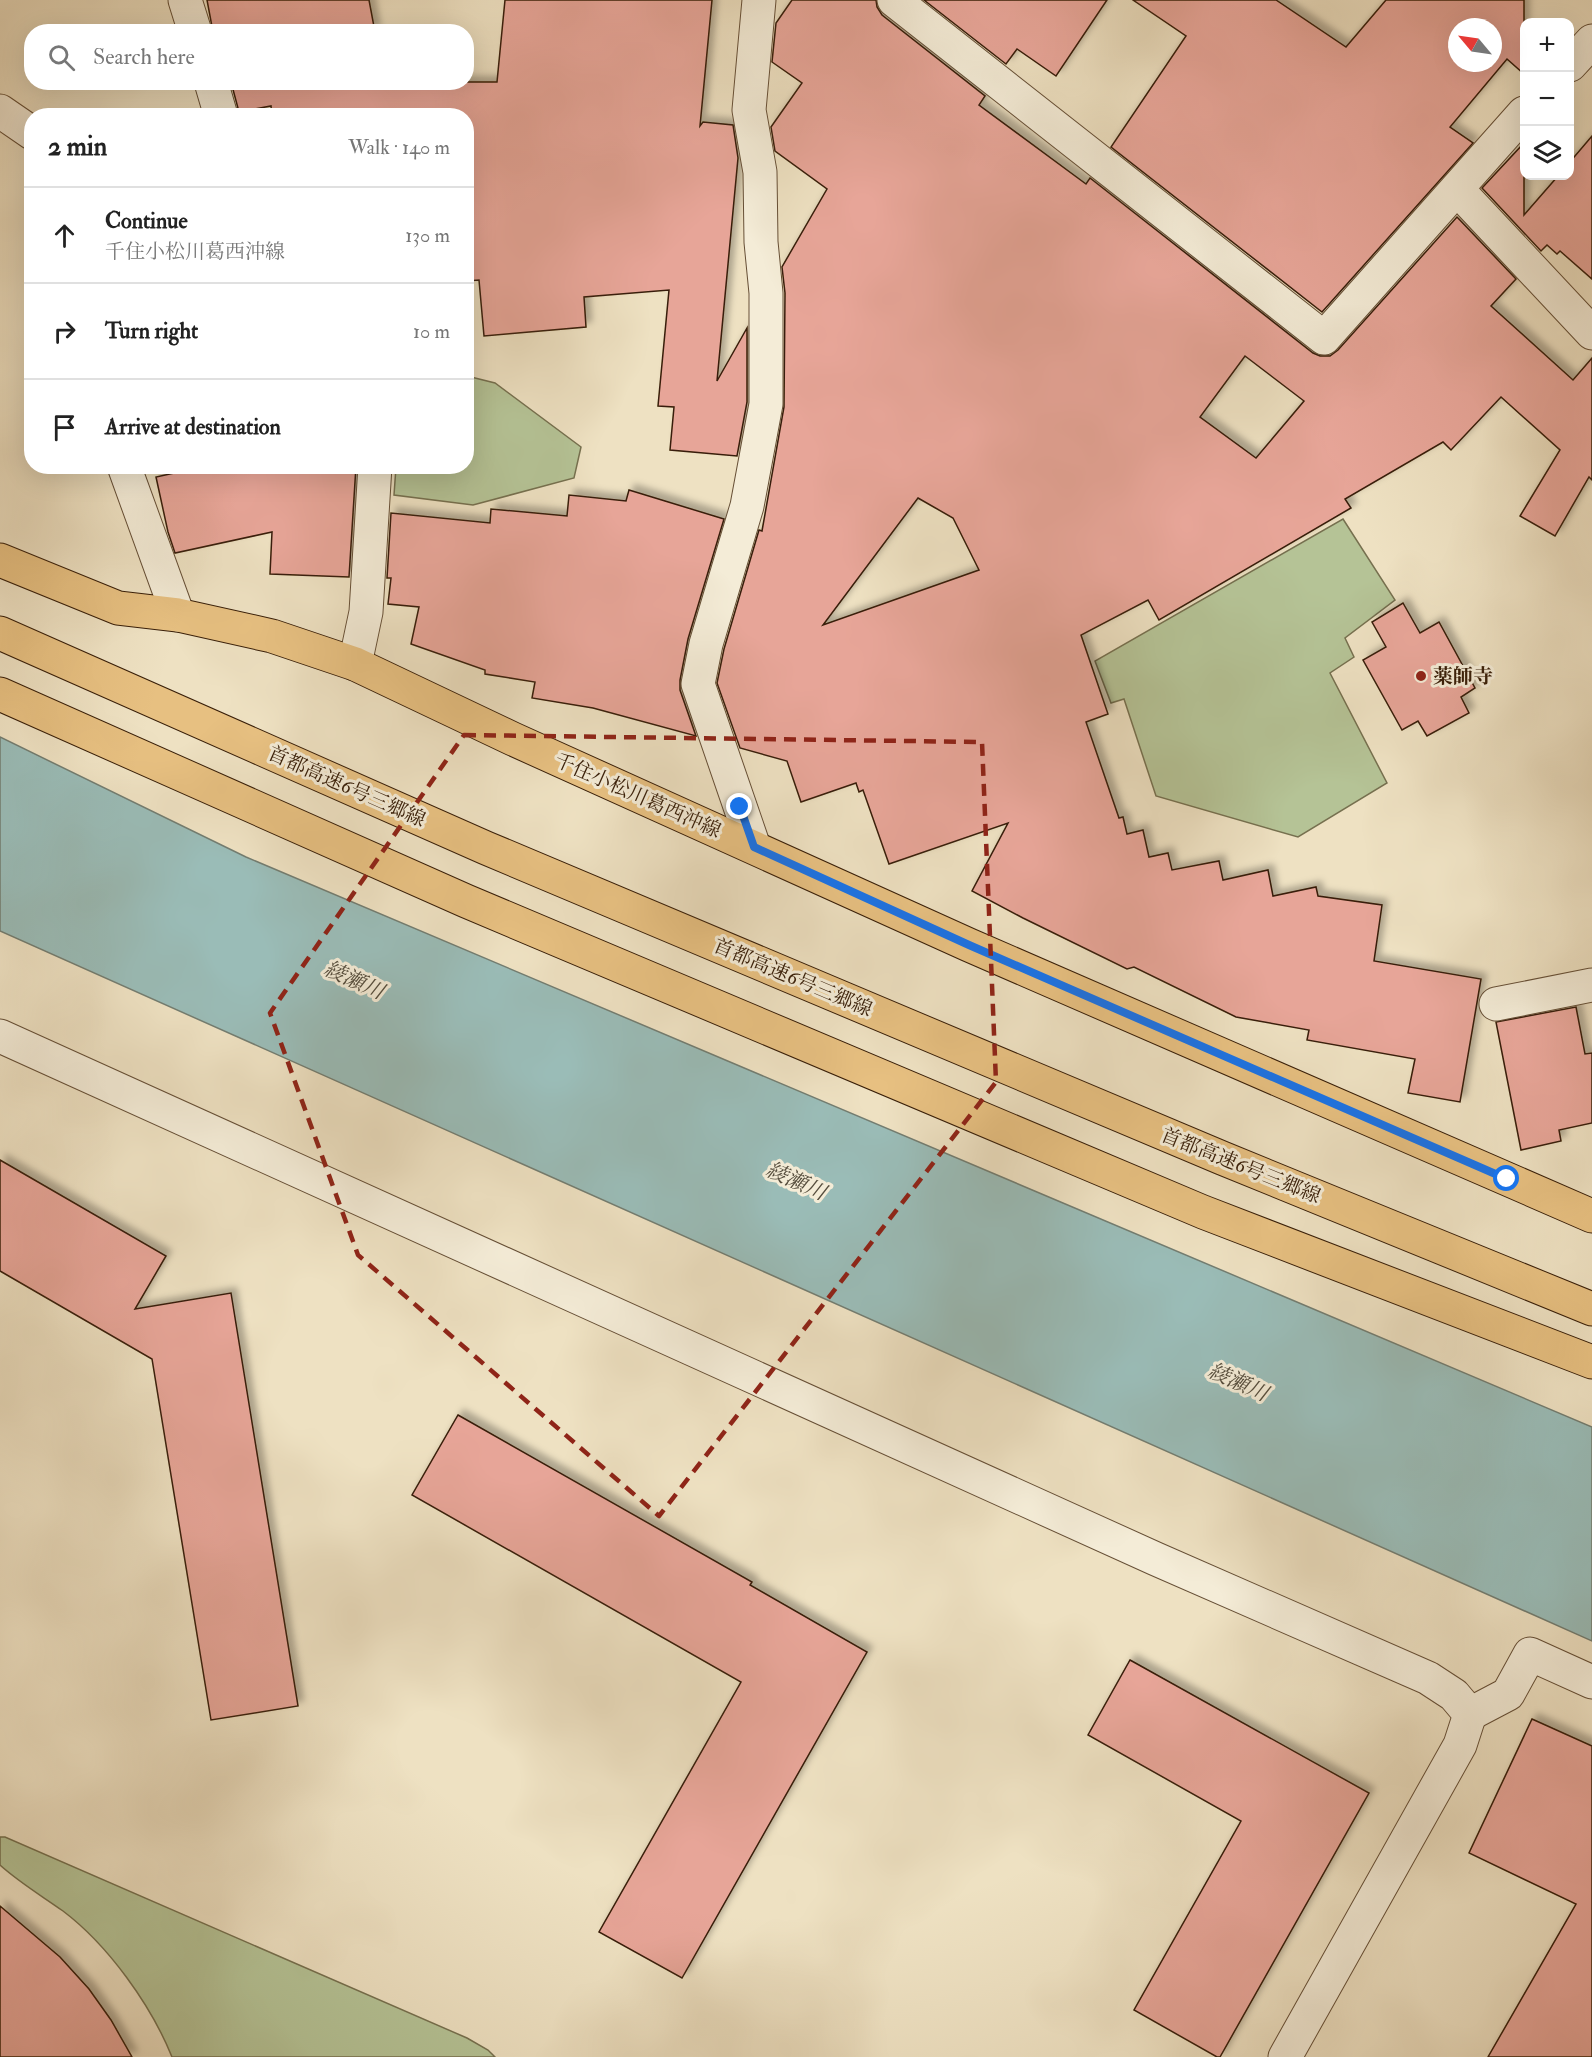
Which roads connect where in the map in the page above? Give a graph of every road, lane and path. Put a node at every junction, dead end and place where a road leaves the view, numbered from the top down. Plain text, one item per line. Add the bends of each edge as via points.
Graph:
1 (185, 0) edge
2 (759, 0) edge
3 (894, 0) edge
4 (192, 24) edge
5 (1592, 41) edge
6 (1574, 60) edge
7 (213, 90) edge
8 (219, 108) edge
9 (0, 111) edge
10 (1520, 117) edge
11 (24, 128) edge
12 (1456, 189) junction
13 (1592, 333) edge
14 (127, 474) edge
15 (375, 474) edge
16 (0, 560) edge
17 (178, 615) junction
18 (0, 633) edge
19 (354, 664) junction
20 (0, 694) edge
21 (754, 847) junction
22 (1592, 985) edge
23 (1496, 1004) dead end
24 (0, 1036) edge
25 (1203, 1212) junction
26 (1592, 1216) edge
27 (1592, 1309) edge
28 (1592, 1362) edge
29 (1592, 1385) edge
30 (1592, 1682) edge
31 (1470, 1714) junction
32 (1285, 2057) edge

1 - 4 street
2 - 21 street via 748,110 760,172 766,404 747,506 698,684
3 - 12 street via 1324,338
5 - 6 street
7 - 8 street
9 - 11 street
10 - 12 street
12 - 13 street
14 - 17 street
15 - 19 street via 366,612
16 - 17 main road, 千住小松川葛西沖線 via 118,608
17 - 19 main road, 千住小松川葛西沖線 via 272,636
18 - 27 main road, 首都高速6号三郷線 via 486,848
19 - 21 main road, 千住小松川葛西沖線
20 - 25 main road via 466,901
21 - 26 main road, 千住小松川葛西沖線 via 969,945
22 - 23 street
24 - 31 street via 1428,1678 1454,1695
25 - 28 main road
25 - 29 main road
30 - 31 street via 1530,1654 1508,1694
31 - 32 street via 1460,1745

